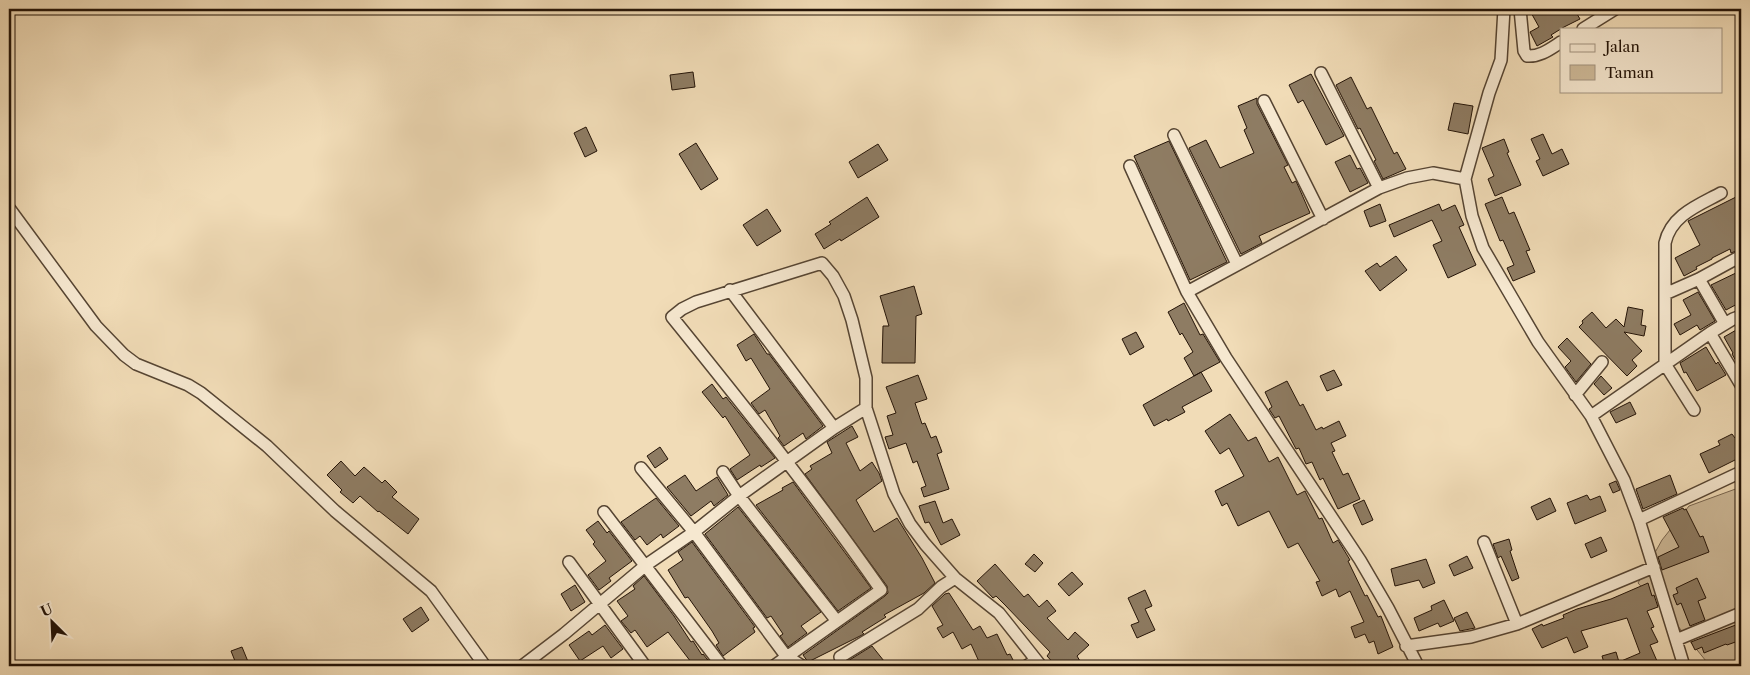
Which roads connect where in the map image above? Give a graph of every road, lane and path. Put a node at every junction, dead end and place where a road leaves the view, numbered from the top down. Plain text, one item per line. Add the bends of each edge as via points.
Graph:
1 (1504, 9) edge
2 (1520, 9) edge
3 (1616, 9) edge
4 (1585, 28) edge
5 (1560, 43) edge
6 (1321, 73) dead end
7 (1264, 101) dead end
8 (1174, 135) dead end
9 (1130, 166) dead end
10 (1465, 179) junction
11 (1379, 188) junction
12 (1721, 193) dead end
13 (9, 208) edge
14 (1323, 218) junction
15 (1741, 256) edge
16 (1237, 264) junction
17 (1699, 279) junction
18 (730, 290) junction
19 (1187, 292) junction
20 (1665, 294) junction
21 (1741, 316) edge
22 (1725, 324) junction
23 (1710, 334) junction
24 (1602, 362) dead end
25 (1665, 364) junction
26 (1741, 385) edge
27 (1576, 395) junction
28 (866, 408) junction
29 (1694, 410) dead end
30 (1591, 416) junction
31 (834, 428) junction
32 (788, 462) junction
33 (641, 468) dead end
34 (723, 472) dead end
35 (1741, 472) edge
36 (739, 496) junction
37 (604, 512) dead end
38 (1639, 520) junction
39 (694, 532) junction
40 (1484, 542) dead end
41 (569, 562) dead end
42 (646, 565) junction
43 (1654, 567) junction
44 (955, 578) junction
45 (599, 603) junction
46 (1741, 613) edge
47 (836, 620) junction
48 (1517, 624) junction
49 (1676, 640) junction
50 (1406, 646) junction
51 (786, 656) junction
52 (840, 657) dead end
53 (1038, 662) edge
54 (485, 666) edge
55 (522, 666) edge
56 (644, 666) edge
57 (722, 666) edge
58 (774, 666) edge
59 (802, 666) edge
60 (1021, 666) edge
61 (1418, 666) edge
62 (1684, 666) edge

1 - 10 street via 1501,60
2 - 5 street via 1527,56 1534,57
3 - 4 street
6 - 11 street
7 - 14 street
8 - 16 street
9 - 19 street
10 - 11 street via 1433,173
10 - 27 street via 1472,216 1483,248 1538,342
11 - 14 street
12 - 20 street via 1685,212 1667,234
13 - 54 street via 96,326 124,355 136,364 201,392 267,446 335,511 431,591
14 - 16 street
15 - 17 street
16 - 19 street
17 - 20 street
17 - 22 street
18 - 28 street via 822,263 844,296 852,320 866,378
18 - 31 street
18 - 32 street via 696,302 672,318
19 - 50 street via 1226,358 1360,560
20 - 25 street
21 - 22 street
22 - 23 street
23 - 25 street
23 - 26 street
24 - 27 street
25 - 29 street
25 - 30 street
27 - 30 street
28 - 31 street
28 - 44 street via 894,494 910,524
30 - 38 street via 1624,480
31 - 32 street
32 - 36 street
32 - 47 street via 881,590
33 - 39 street
34 - 36 street
35 - 38 street
36 - 39 street
36 - 47 street
37 - 42 street
38 - 43 street
39 - 42 street
39 - 51 street
40 - 48 street
41 - 45 street
42 - 45 street
42 - 57 street
43 - 48 street
43 - 49 street
44 - 52 street via 918,609
44 - 53 street via 999,613
45 - 55 street
45 - 56 street
46 - 49 street
47 - 51 street
48 - 50 street via 1471,637
49 - 62 street
50 - 61 street
51 - 58 street
51 - 59 street
53 - 60 lane

